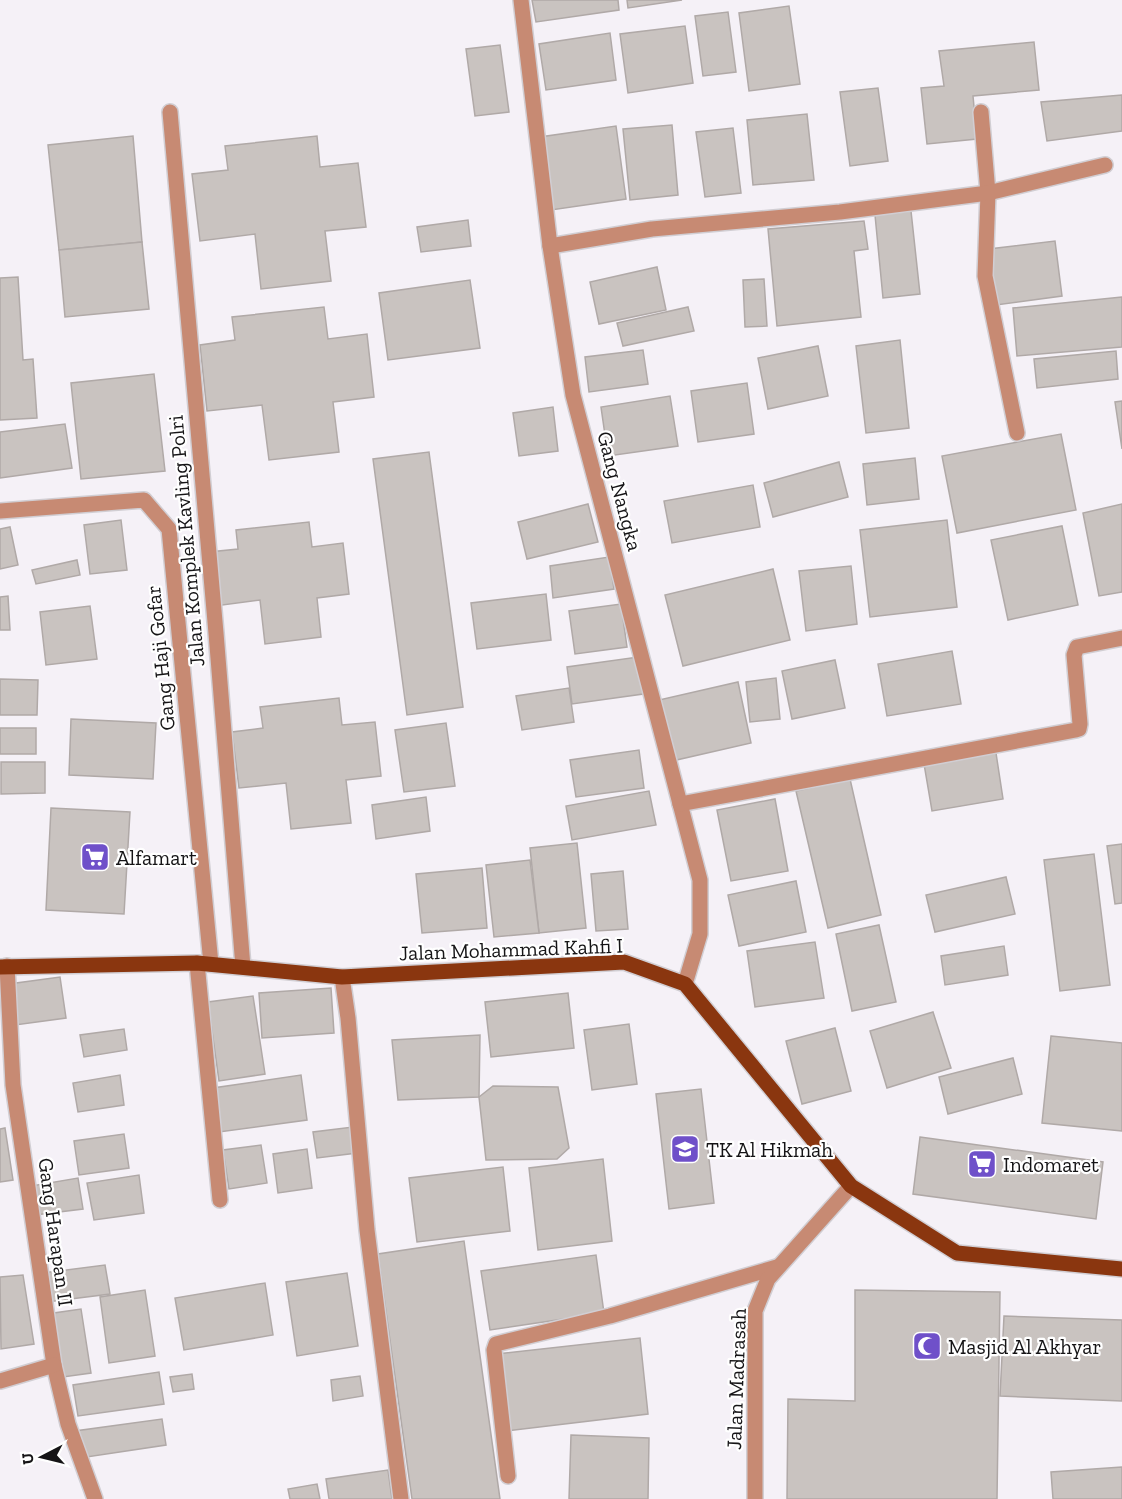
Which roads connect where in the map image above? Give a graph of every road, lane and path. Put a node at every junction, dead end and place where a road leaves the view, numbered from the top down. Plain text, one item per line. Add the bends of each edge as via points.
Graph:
1 (521, 0) edge
2 (170, 112) dead end
3 (981, 112) dead end
4 (1106, 165) dead end
5 (988, 193) junction
6 (550, 246) junction
7 (1017, 433) dead end
8 (0, 511) edge
9 (1122, 639) edge
10 (680, 804) junction
11 (204, 964) junction
12 (4, 966) edge
13 (243, 967) junction
14 (342, 977) junction
15 (685, 984) junction
16 (851, 1186) junction
17 (220, 1200) dead end
18 (777, 1267) junction
19 (1122, 1269) edge
20 (54, 1365) junction
21 (0, 1381) edge
22 (508, 1476) dead end
23 (95, 1499) edge
24 (401, 1499) edge
25 (755, 1499) edge

1 - 6 street, Gang Nangka
2 - 13 street, Jalan Komplek Kavling Polri
3 - 5 street
4 - 5 street
5 - 6 street via 840,212 652,229
5 - 7 street via 985,276
6 - 10 street, Gang Nangka via 573,395
8 - 11 street, Gang Haji Gofar via 144,500 169,529
9 - 10 street via 1075,650 1079,729
10 - 15 street, Gang Nangka via 700,880 700,934
11 - 12 main road, Jalan Mohammad Kahfi I
11 - 13 main road, Jalan Mohammad Kahfi I
11 - 17 street
12 - 20 street, Gang Harapan II via 13,1085
13 - 14 main road, Jalan Mohammad Kahfi I
14 - 15 main road, Jalan Mohammad Kahfi I via 624,962
14 - 24 street via 367,1230
15 - 16 main road
16 - 18 street, Jalan Madrasah
16 - 19 main road via 957,1253
18 - 22 street via 610,1316 496,1344
18 - 25 street, Jalan Madrasah via 755,1311
20 - 21 street
20 - 23 street, Gang Harapan II via 68,1424

